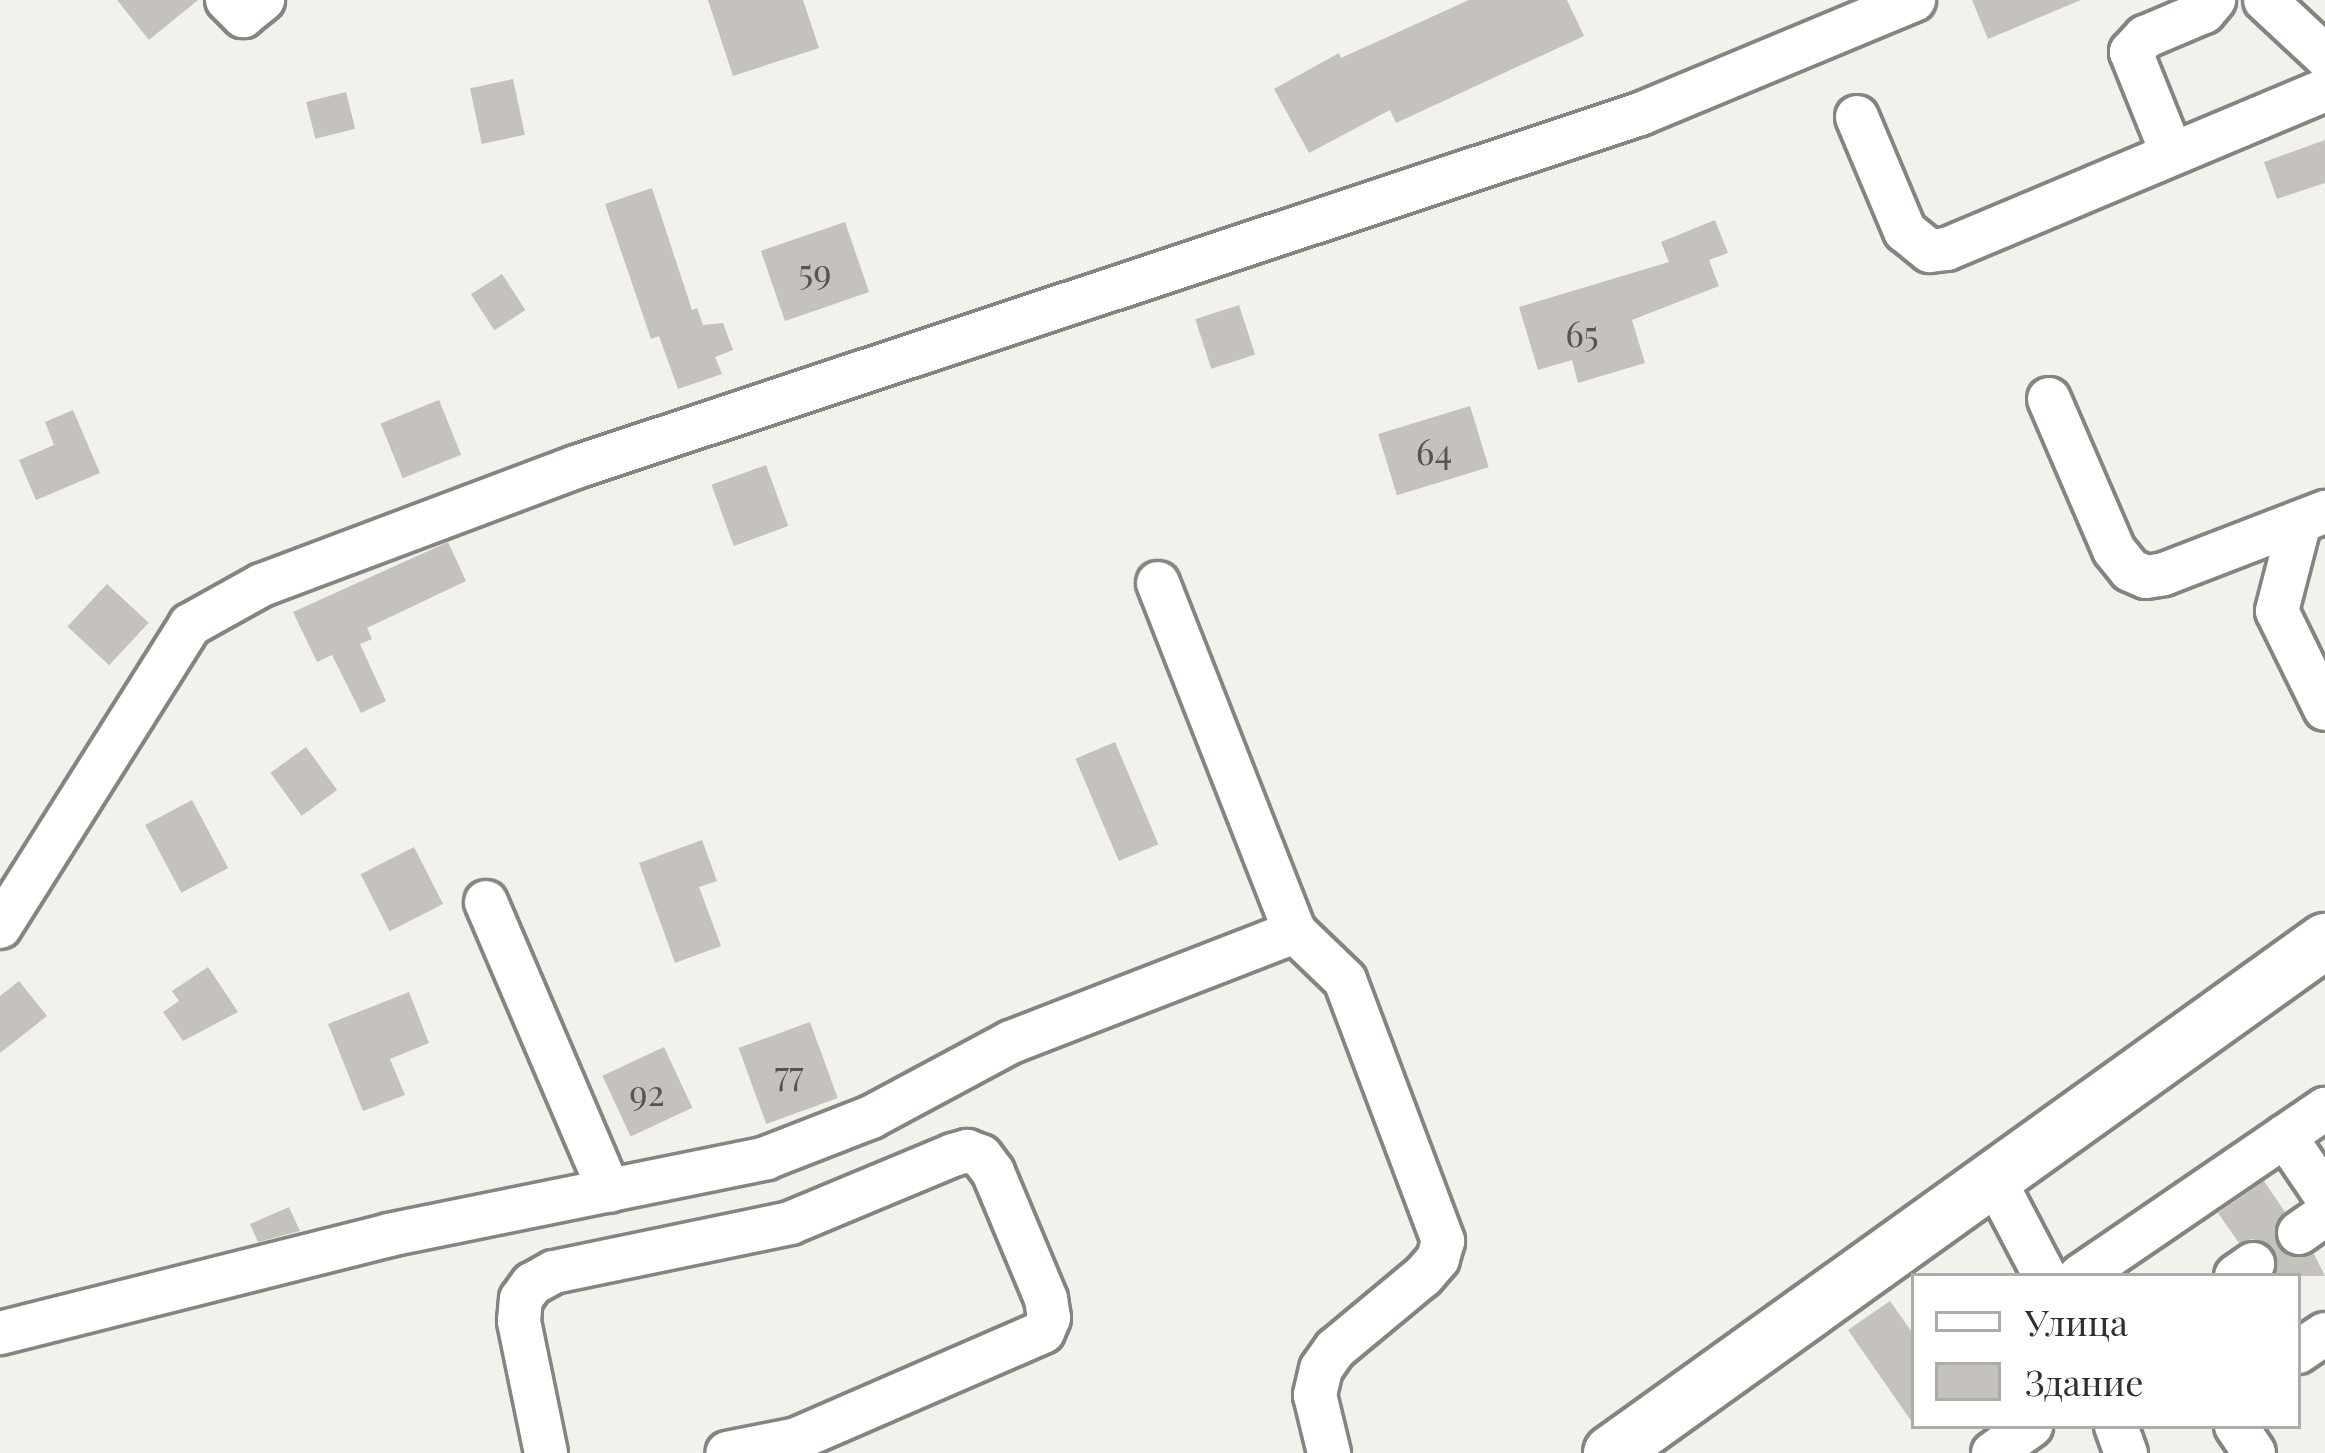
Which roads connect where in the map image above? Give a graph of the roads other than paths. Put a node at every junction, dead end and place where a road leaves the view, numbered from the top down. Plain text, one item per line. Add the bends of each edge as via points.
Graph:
1 (1914, 0) edge
2 (2213, 0) edge
3 (2265, 0) edge
4 (2325, 56) edge
5 (2325, 90) edge
6 (1857, 116) dead end
7 (2172, 154) junction
8 (2049, 399) dead end
9 (2313, 517) edge
10 (1158, 584) dead end
11 (2325, 710) edge
12 (486, 902) dead end
13 (0, 927) edge
14 (1295, 932) junction
15 (2325, 940) edge
16 (2325, 1109) edge
17 (2285, 1136) junction
18 (1993, 1178) junction
19 (609, 1191) junction
20 (2325, 1195) edge
21 (2125, 1264) edge
22 (2043, 1273) edge
23 (2091, 1273) edge
24 (0, 1333) edge
25 (2027, 1429) edge
26 (546, 1453) edge
27 (728, 1453) edge
28 (1329, 1453) edge
29 (1611, 1453) edge
30 (1993, 1453) edge

1 - 13 street via 1640,114 576,467 262,585 190,625
2 - 7 street via 2131,52
3 - 4 street
5 - 7 street
6 - 7 street via 1905,231 1930,251
8 - 9 street via 2130,571 2164,574
9 - 11 street via 2277,611
10 - 14 street
12 - 19 street
14 - 19 street via 1011,1042 871,1117 766,1158
14 - 28 street via 1345,980 1443,1241 1423,1276 1322,1369 1315,1395
15 - 18 main road
16 - 17 street
17 - 20 street
17 - 21 street
18 - 22 street
18 - 29 main road
19 - 24 street via 389,1235
21 - 23 street
25 - 30 street
26 - 27 street via 519,1322 532,1284 554,1272 790,1223 953,1155 981,1156 1046,1299 1043,1332 796,1439

